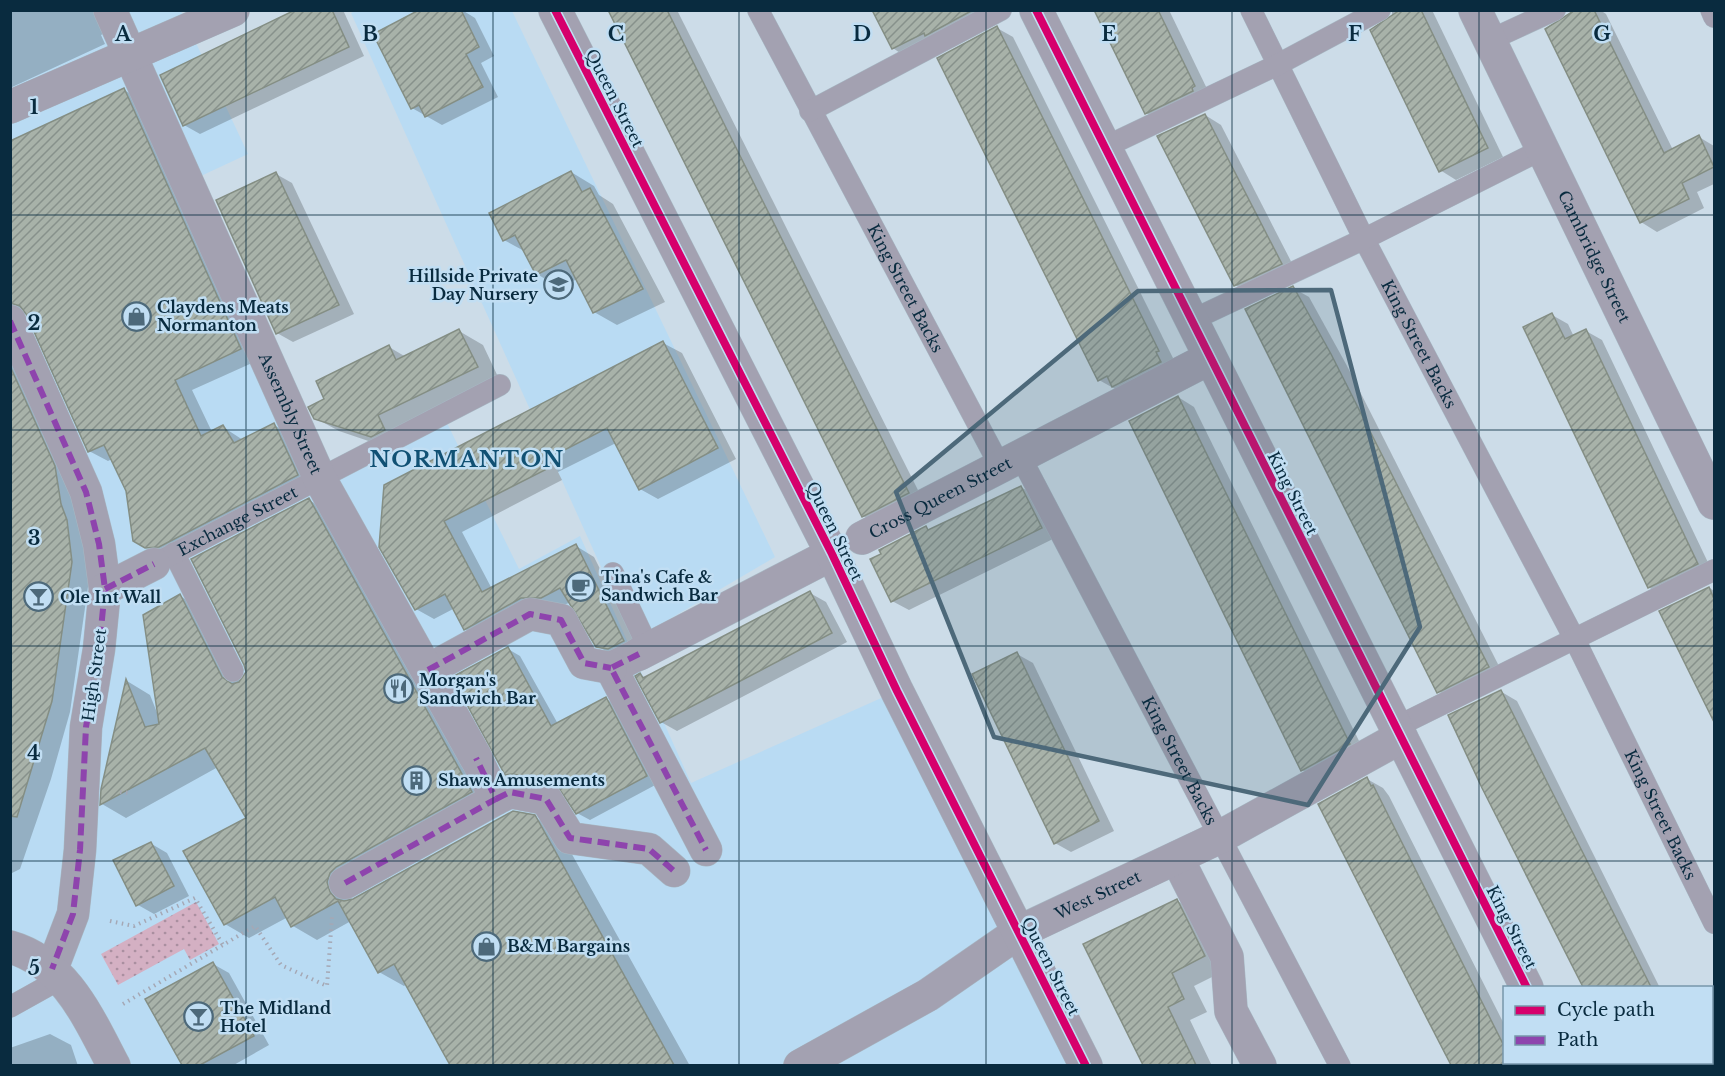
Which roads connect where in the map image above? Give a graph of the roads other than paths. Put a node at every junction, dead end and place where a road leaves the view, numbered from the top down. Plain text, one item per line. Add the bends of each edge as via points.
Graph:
1 (110, 10) edge
2 (233, 10) edge
3 (555, 10) edge
4 (758, 10) edge
5 (1001, 10) edge
6 (1036, 10) edge
7 (1251, 10) edge
8 (1380, 10) edge
9 (1475, 10) edge
10 (1555, 10) edge
11 (1711, 10) edge
12 (1714, 17) edge
13 (1490, 40) junction
14 (131, 55) junction
15 (1277, 64) junction
16 (10, 107) edge
17 (810, 111) junction
18 (1104, 147) junction
19 (1543, 149) junction
20 (1364, 239) junction
21 (1192, 320) junction
22 (13, 332) edge
23 (1210, 358) junction
24 (500, 386) dead end
25 (1010, 461) junction
26 (320, 479) junction
27 (1714, 503) edge
28 (862, 538) dead end
29 (832, 554) junction
30 (164, 558) junction
31 (1714, 570) edge
32 (613, 573) dead end
33 (105, 589) junction
34 (1575, 640) junction
35 (633, 657) junction
36 (428, 670) junction
37 (233, 671) dead end
38 (1398, 732) junction
39 (476, 758) joint
40 (496, 799) junction
41 (1218, 838) junction
42 (706, 850) dead end
43 (1177, 858) junction
44 (674, 871) dead end
45 (345, 884) road end
46 (1714, 923) edge
47 (1019, 932) junction
48 (13, 948) edge
49 (57, 974) junction
50 (1526, 986) edge
51 (10, 1006) edge
52 (114, 1065) edge
53 (800, 1065) edge
54 (1086, 1065) edge
55 (1260, 1065) edge
56 (1340, 1065) edge

1 - 14 street, Assembly Street
2 - 14 street
3 - 29 street, Queen Street
4 - 17 lane, King Street Backs
5 - 17 lane
6 - 18 street, King Street
7 - 15 lane, King Street Backs
8 - 15 lane
9 - 13 street, Cambridge Street
10 - 13 lane
11 - 12 lane
13 - 19 street, Cambridge Street
14 - 16 street
14 - 26 street, Assembly Street
15 - 18 lane
15 - 20 lane, King Street Backs
17 - 25 lane, King Street Backs
18 - 21 street, King Street
19 - 20 lane
19 - 27 street, Cambridge Street
20 - 21 lane
20 - 34 lane, King Street Backs
21 - 23 street, King Street
22 - 33 street, High Street via 86,492
23 - 25 street, Cross Queen Street
23 - 38 street, King Street
24 - 26 lane, Exchange Street
25 - 28 street, Cross Queen Street
25 - 41 lane, King Street Backs
26 - 30 lane, Exchange Street
26 - 36 street, Assembly Street
29 - 35 street
29 - 47 street, Queen Street
30 - 33 street, Exchange Street
30 - 37 lane
31 - 34 lane
32 - 35 lane
33 - 49 street, High Street via 86,727 73,914
34 - 38 lane
34 - 46 lane, King Street Backs
35 - 36 street via 584,663 561,620 530,614
35 - 42 street
36 - 39 street, Assembly Street
38 - 41 street, West Street
38 - 50 street, King Street
39 - 40 street
40 - 44 street via 510,792 546,799 570,838 649,849
40 - 45 street
41 - 43 street, West Street
41 - 56 lane, King Street Backs
43 - 47 street, West Street
43 - 55 street via 1227,957 1231,1011
47 - 53 street, West Street via 928,995
47 - 54 street, Queen Street
48 - 49 street via 41,960
49 - 51 lane
49 - 52 street via 92,1023

